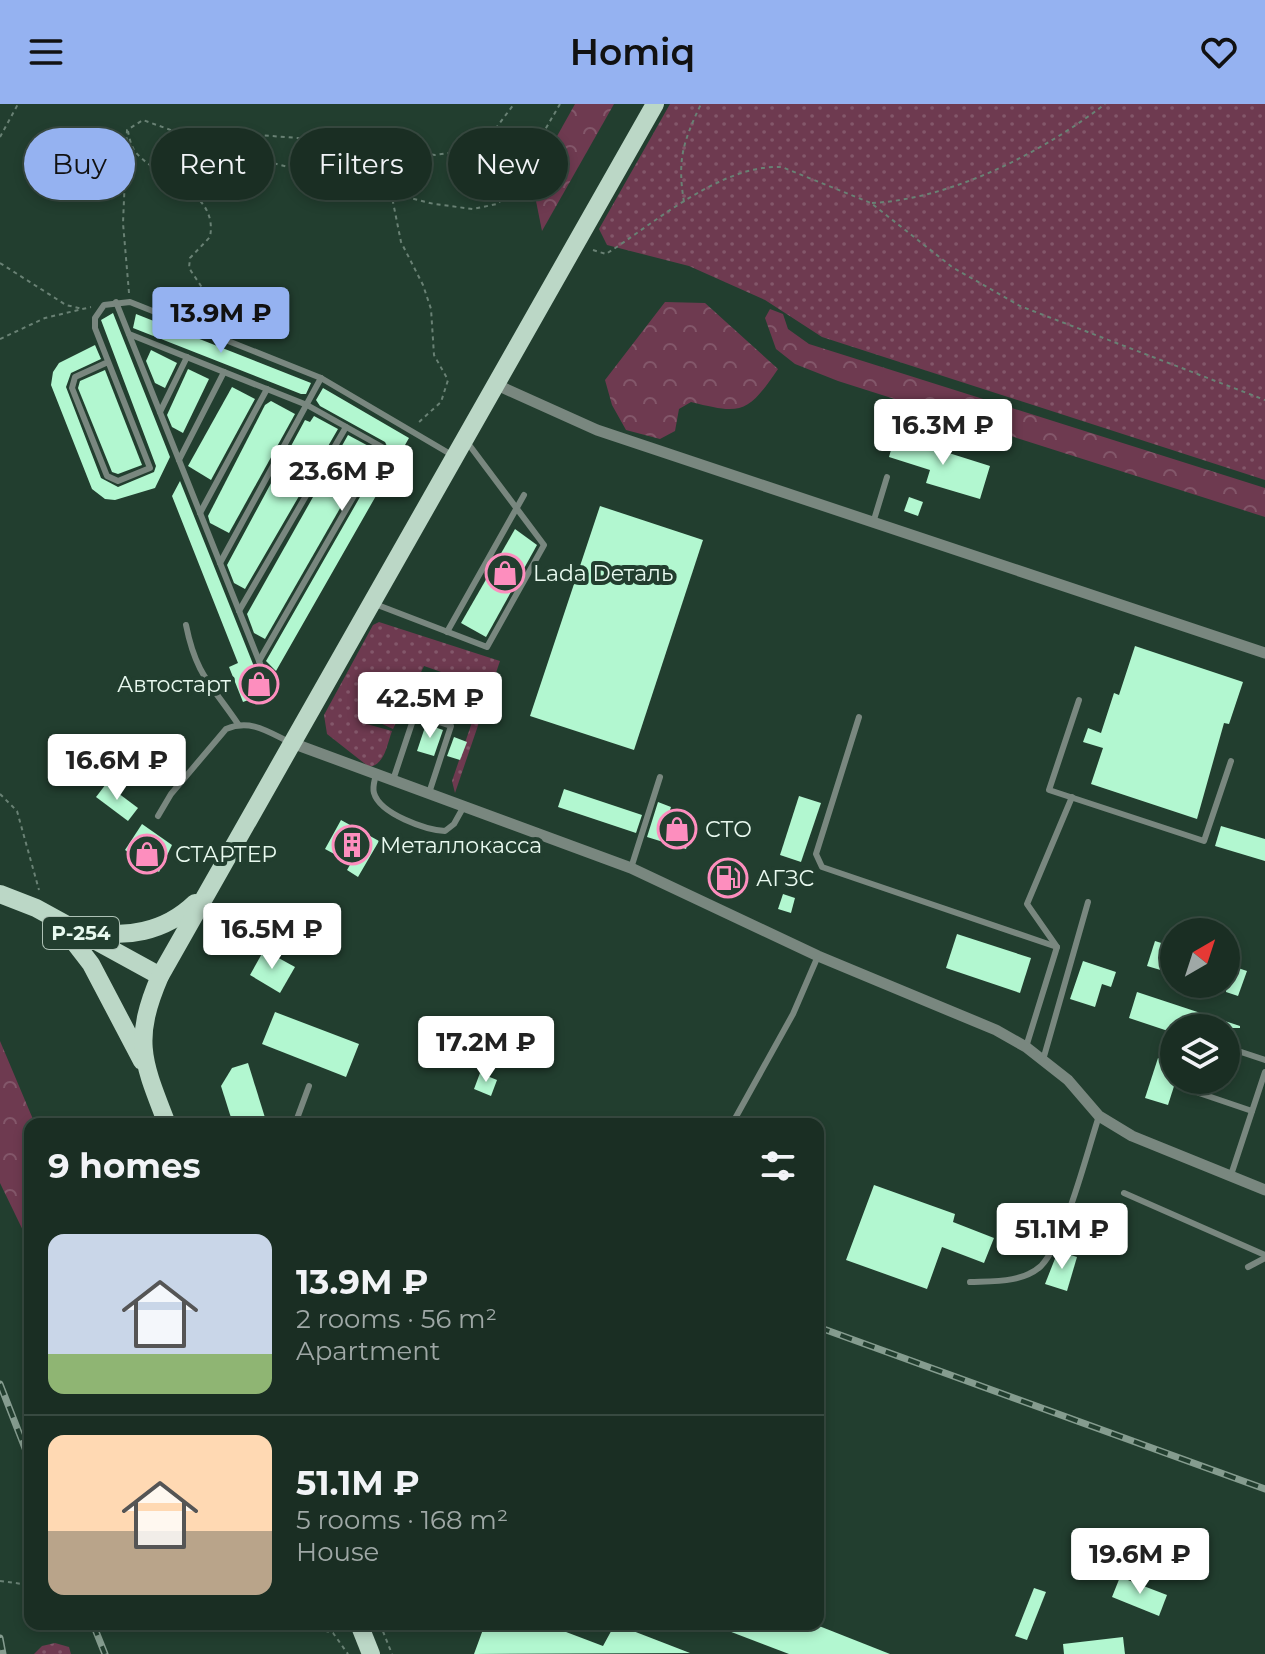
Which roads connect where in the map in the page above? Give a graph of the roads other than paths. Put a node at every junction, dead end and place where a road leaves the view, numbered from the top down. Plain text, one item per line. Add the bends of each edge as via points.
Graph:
1 (655, 104) edge
2 (116, 302) junction
3 (129, 334) junction
4 (187, 357) junction
5 (108, 362) junction
6 (224, 372) junction
7 (321, 378) junction
8 (497, 385) junction
9 (267, 389) junction
10 (307, 405) junction
11 (160, 412) junction
12 (346, 427) junction
13 (465, 439) junction
14 (455, 456) junction
15 (179, 460) junction
16 (887, 477) dead end
17 (524, 495) dead end
18 (517, 508) junction
19 (200, 513) junction
20 (873, 523) junction
21 (220, 563) junction
22 (372, 603) junction
23 (239, 611) junction
24 (186, 625) dead end
25 (447, 632) junction
26 (1265, 653) edge
27 (259, 661) junction
28 (263, 671) dead end
29 (1079, 700) dead end
30 (859, 717) dead end
31 (238, 724) junction
32 (292, 743) junction
33 (1231, 761) dead end
34 (376, 774) junction
35 (660, 777) dead end
36 (393, 780) junction
37 (429, 793) junction
38 (1072, 797) junction
39 (464, 806) junction
40 (158, 816) dead end
41 (631, 868) junction
42 (205, 892) junction
43 (0, 894) edge
44 (1088, 902) dead end
45 (44, 912) junction
46 (1057, 947) junction
47 (818, 956) junction
48 (160, 976) junction
49 (1026, 1047) junction
50 (1240, 1052) edge
51 (1043, 1060) junction
52 (1265, 1060) edge
53 (143, 1063) junction
54 (1265, 1072) edge
55 (309, 1086) dead end
56 (1202, 1094) edge
57 (1252, 1111) junction
58 (1099, 1116) junction
59 (165, 1118) edge
60 (297, 1118) edge
61 (735, 1118) edge
62 (1231, 1177) junction
63 (1265, 1190) edge
64 (1124, 1193) dead end
65 (1265, 1257) edge
66 (1248, 1267) dead end
67 (970, 1282) dead end
68 (361, 1630) edge
69 (371, 1654) edge

1 - 8 main road
2 - 3 lane
2 - 5 lane via 104,305 95,318
2 - 7 lane via 130,302
3 - 4 lane
3 - 11 lane
4 - 6 lane
4 - 11 lane
5 - 5 lane via 75,377 72,388 107,476 118,481 150,468
6 - 9 lane
6 - 15 lane
7 - 10 lane
7 - 14 lane
8 - 13 main road
8 - 20 street via 597,430
9 - 10 lane
9 - 19 lane
10 - 12 lane
10 - 21 lane
11 - 15 lane
12 - 23 lane
12 - 27 lane via 382,447
13 - 14 main road
13 - 18 lane
14 - 22 main road
15 - 19 lane
16 - 20 lane
17 - 18 lane
18 - 25 lane
18 - 25 lane via 544,545 487,647
19 - 21 lane
20 - 26 street
21 - 23 lane
22 - 25 lane
22 - 32 main road
23 - 27 lane
24 - 31 lane via 201,675
27 - 28 lane
29 - 38 lane via 1049,790
30 - 46 lane via 816,854 822,867
31 - 32 lane via 255,725
31 - 40 lane via 226,729
32 - 34 street
32 - 42 main road
33 - 38 lane via 1204,841
34 - 36 street
34 - 39 lane via 372,790 377,801 432,830 445,831
35 - 41 lane
36 - 37 street
36 - 37 lane via 415,714 451,726
37 - 39 street
38 - 46 lane via 1027,904
39 - 41 street
41 - 47 street
42 - 45 main road via 174,919 124,934 94,931
42 - 48 main road
43 - 45 main road, Р-254
44 - 51 lane
45 - 48 main road, Р-254
45 - 53 main road via 91,964
46 - 49 lane
47 - 49 street
47 - 61 lane via 793,1014
48 - 53 main road via 144,1026
49 - 51 street
50 - 52 lane
51 - 58 street
53 - 59 main road
54 - 57 lane
55 - 60 lane
56 - 57 lane
57 - 62 lane
58 - 62 street via 1132,1136
58 - 67 lane via 1056,1239 1040,1267 1013,1280
62 - 63 street
64 - 65 lane
65 - 66 lane
68 - 69 main road

